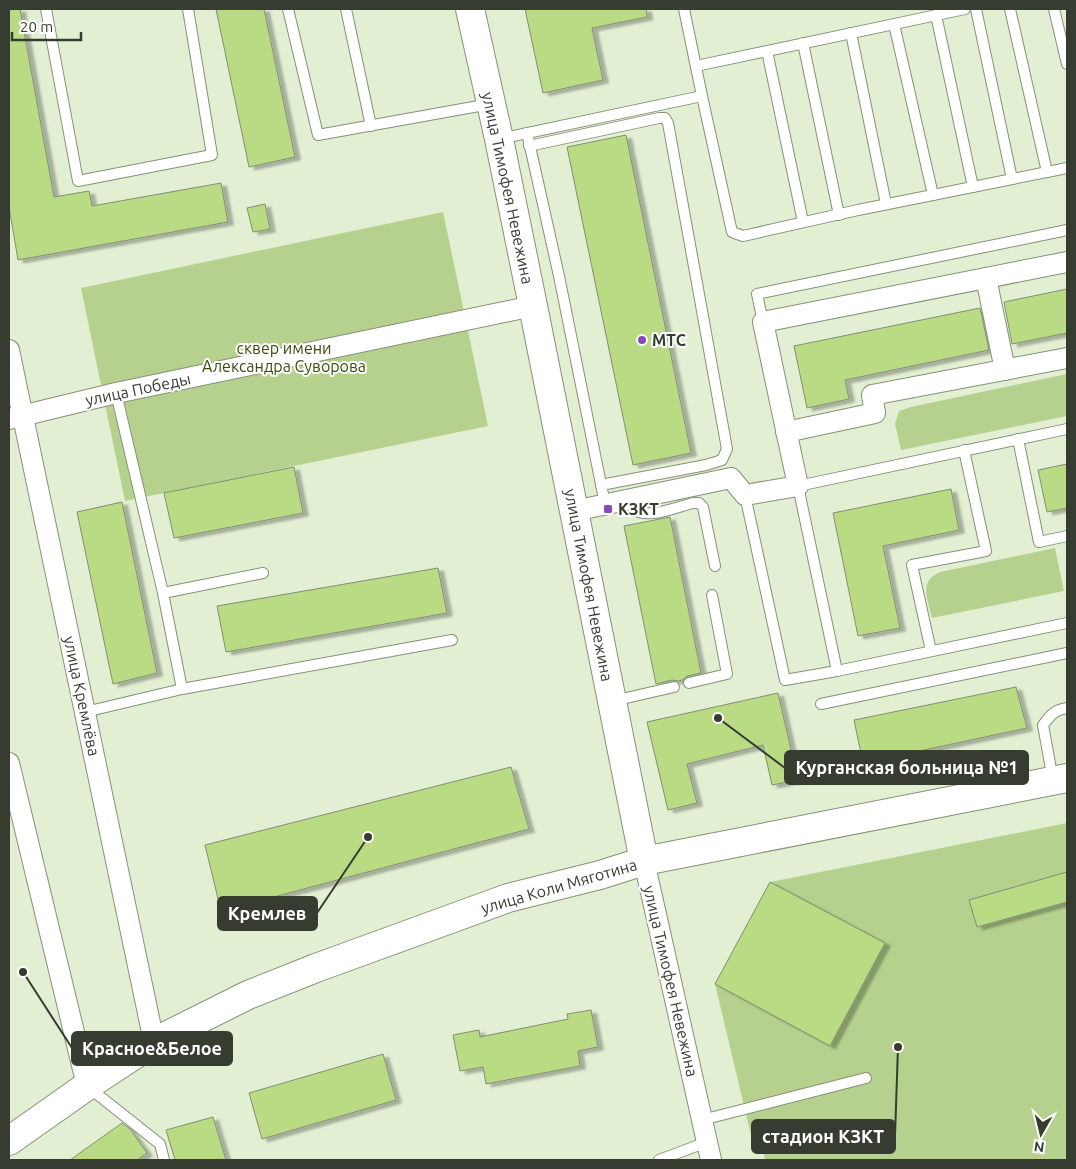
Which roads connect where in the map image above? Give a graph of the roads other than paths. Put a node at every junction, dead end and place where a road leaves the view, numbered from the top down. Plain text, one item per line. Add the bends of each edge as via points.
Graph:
1 (46, 9) edge
2 (188, 9) edge
3 (288, 9) edge
4 (346, 9) edge
5 (470, 9) edge
6 (684, 9) edge
7 (965, 9) edge
8 (976, 9) edge
9 (1010, 9) edge
10 (1054, 9) edge
11 (936, 15) junction
12 (894, 24) junction
13 (851, 34) junction
14 (803, 43) junction
15 (767, 51) junction
16 (1067, 64) edge
17 (696, 66) junction
18 (702, 96) junction
19 (491, 104) junction
20 (371, 126) junction
21 (526, 133) junction
22 (499, 139) junction
23 (529, 146) junction
24 (1067, 168) edge
25 (1047, 172) junction
26 (1012, 179) junction
27 (973, 187) junction
28 (933, 195) junction
29 (886, 204) junction
30 (838, 215) junction
31 (803, 222) junction
32 (1067, 230) edge
33 (1067, 262) edge
34 (986, 278) junction
35 (533, 306) junction
36 (763, 322) junction
37 (9, 350) edge
38 (1067, 358) edge
39 (1005, 370) junction
40 (116, 392) junction
41 (16, 417) edge
42 (1067, 429) edge
43 (786, 432) junction
44 (1018, 439) junction
45 (964, 450) junction
46 (798, 486) junction
47 (603, 495) junction
48 (745, 495) junction
49 (630, 499) junction
50 (574, 510) junction
51 (1067, 536) edge
52 (715, 566) dead end
53 (263, 573) dead end
54 (162, 593) junction
55 (712, 595) dead end
56 (1067, 624) edge
57 (452, 640) dead end
58 (931, 651) junction
59 (1067, 653) edge
60 (837, 671) junction
61 (689, 683) dead end
62 (674, 687) dead end
63 (182, 689) junction
64 (612, 702) junction
65 (821, 704) dead end
66 (1067, 708) edge
67 (85, 712) junction
68 (9, 767) edge
69 (1060, 779) edge
70 (644, 861) junction
71 (154, 1042) junction
72 (866, 1078) dead end
73 (87, 1086) junction
74 (702, 1120) junction
75 (9, 1141) edge
76 (709, 1151) edge
77 (164, 1160) edge
78 (659, 1160) edge

1 - 2 lane via 78,181 212,155
3 - 20 lane via 318,134
4 - 20 lane
5 - 19 main road, улица Тимофея Невежина
6 - 17 lane
7 - 11 lane
8 - 26 lane
9 - 25 lane
10 - 16 lane
11 - 12 lane
11 - 27 lane
12 - 13 lane
12 - 28 lane
13 - 14 lane
13 - 29 lane
14 - 15 lane
14 - 30 lane
15 - 17 lane
15 - 31 lane
17 - 18 lane
18 - 21 lane
18 - 31 lane via 732,232 743,236
19 - 20 lane
19 - 22 main road, улица Тимофея Невежина
21 - 22 lane
21 - 23 lane
22 - 35 main road, улица Тимофея Невежина
23 - 47 lane
23 - 47 lane via 659,118 665,118 668,123 727,450 722,460
24 - 25 lane
25 - 26 lane
26 - 27 lane
27 - 28 lane
28 - 29 lane
29 - 30 lane
30 - 31 lane
32 - 36 lane via 757,294
33 - 34 street
34 - 36 street
34 - 39 street
35 - 40 street, улица Победы
35 - 50 main road, улица Тимофея Невежина
36 - 43 street
37 - 41 street, улица Кремлёва
38 - 39 street
39 - 43 street via 872,395 875,413
40 - 41 street, улица Победы
40 - 54 lane
41 - 67 street, улица Кремлёва
42 - 44 lane
43 - 46 street
44 - 45 lane
44 - 51 lane via 1039,542
45 - 46 lane
45 - 58 lane via 986,551 912,565
46 - 48 street
46 - 60 lane
47 - 49 street
47 - 50 street
48 - 49 street via 731,478
48 - 60 lane via 785,680
49 - 52 lane via 644,514 699,503 703,507
50 - 64 main road, улица Тимофея Невежина
53 - 54 lane
54 - 63 lane
55 - 61 lane via 727,674
56 - 58 lane
57 - 63 lane
58 - 60 lane
59 - 65 lane
62 - 64 lane
63 - 67 lane
64 - 70 main road, улица Тимофея Невежина
66 - 69 lane via 1051,715 1044,726
67 - 71 street, улица Кремлёва
68 - 73 street
69 - 70 main road, улица Коли Мяготина
70 - 71 main road, улица Коли Мяготина via 600,876 508,898 353,954 248,995
70 - 74 street, улица Тимофея Невежина
71 - 73 main road, улица Коли Мяготина
72 - 74 lane
73 - 75 main road, улица Коли Мяготина
73 - 77 lane via 160,1144
74 - 76 street, улица Тимофея Невежина
76 - 78 lane

